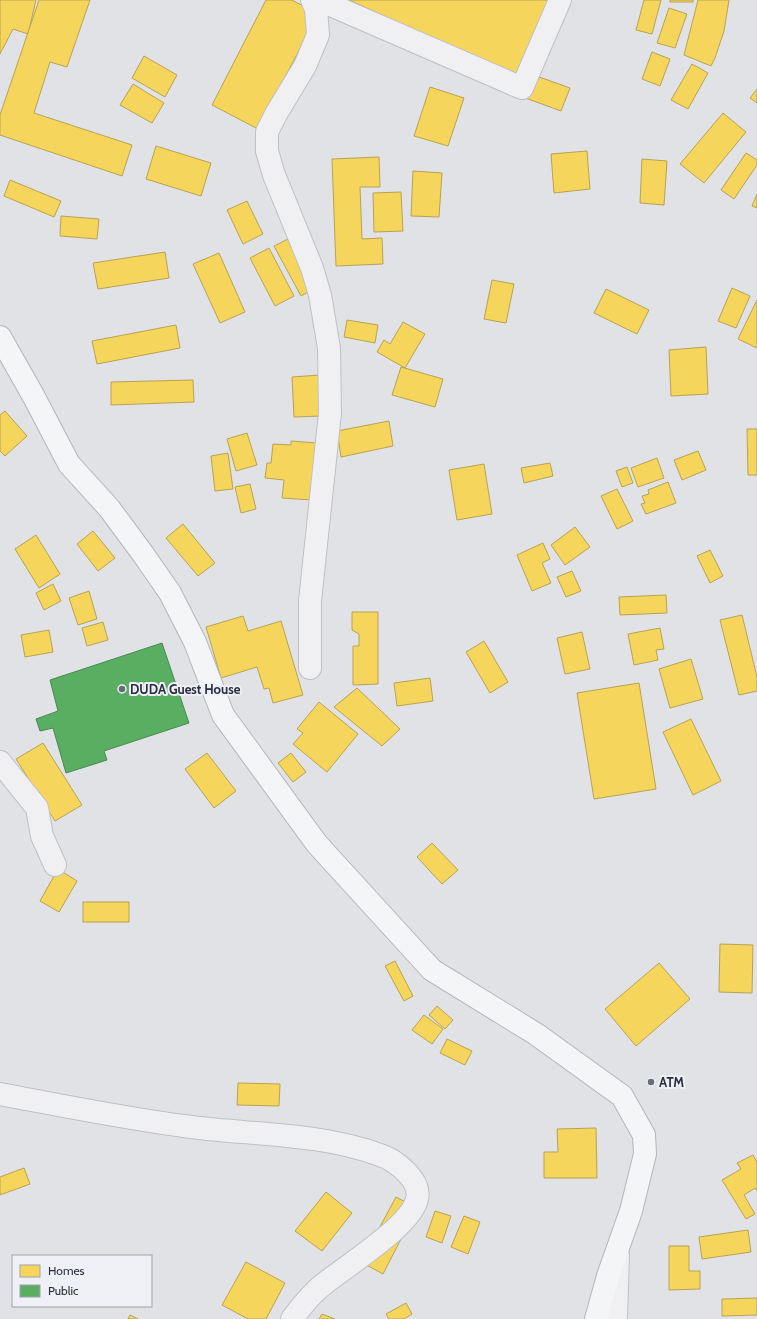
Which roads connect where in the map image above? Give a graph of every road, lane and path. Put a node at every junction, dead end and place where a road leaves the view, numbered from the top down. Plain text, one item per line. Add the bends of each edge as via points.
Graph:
1 (312, 0) edge
2 (319, 0) edge
3 (560, 0) edge
4 (0, 337) edge
5 (310, 668) dead end
6 (0, 762) edge
7 (55, 865) dead end
8 (0, 1094) edge
9 (618, 1246) junction
10 (292, 1319) edge
11 (596, 1319) edge
12 (616, 1319) edge

1 - 5 street via 316,9 318,35 305,66 267,132 267,151 274,175 320,295 329,348 330,414 310,601
2 - 3 street via 522,88
4 - 9 highway via 69,464 109,508 170,594 195,642 223,716 318,844 432,970 536,1034 622,1096 644,1135 645,1154
6 - 7 street via 37,808 42,836
8 - 10 street via 126,1118 340,1143 382,1155 403,1168 416,1184 418,1197 414,1210 398,1227 319,1289
9 - 11 highway
9 - 12 street

